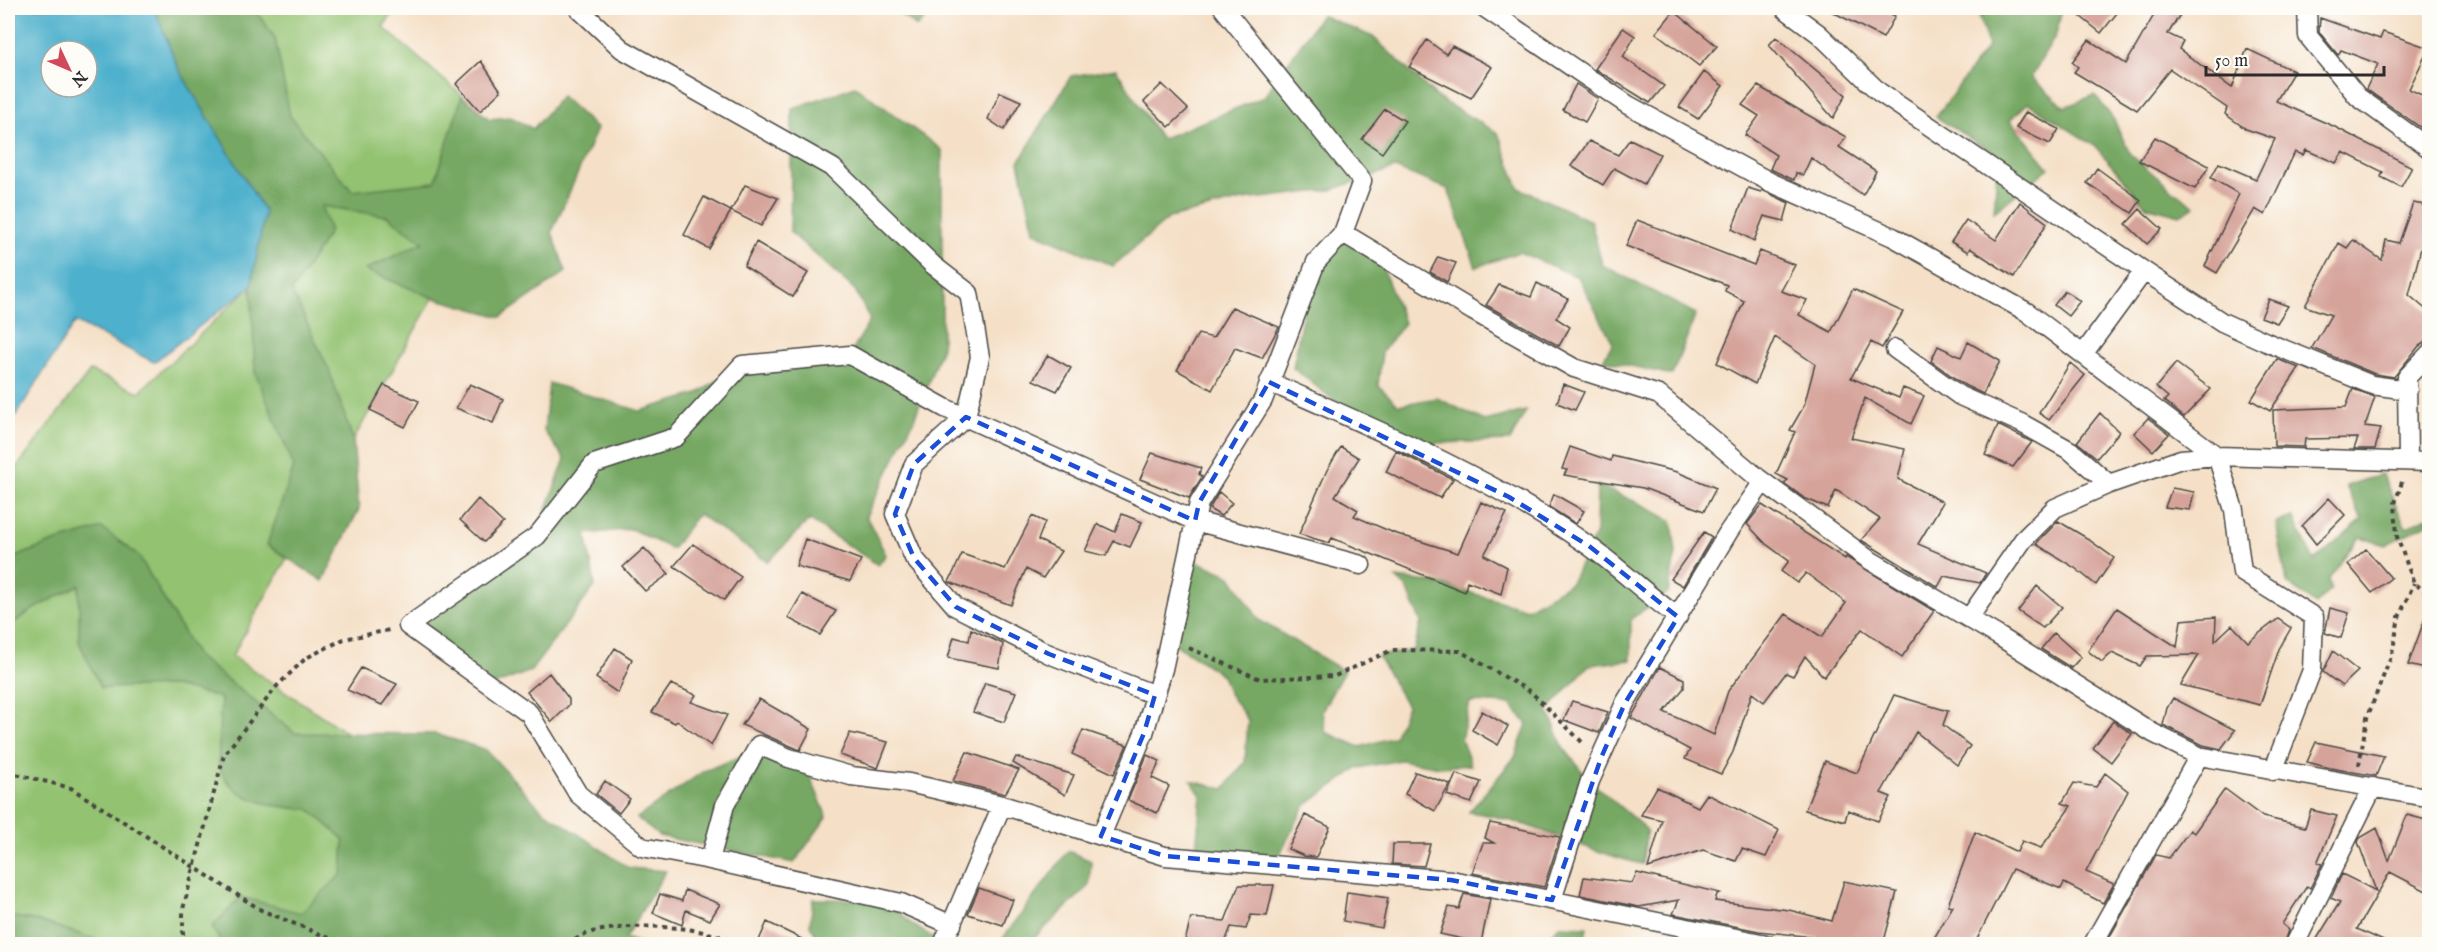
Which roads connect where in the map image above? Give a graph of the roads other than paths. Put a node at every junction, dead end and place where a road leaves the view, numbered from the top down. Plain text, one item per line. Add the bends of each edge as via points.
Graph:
1 (578, 8) edge
2 (1222, 8) edge
3 (1485, 8) edge
4 (1784, 8) edge
5 (2307, 8) edge
6 (2430, 149) edge
7 (1343, 233) junction
8 (2144, 271) junction
9 (1895, 349) dead end
10 (2084, 353) junction
11 (2430, 353) edge
12 (1269, 382) junction
13 (2408, 390) junction
14 (966, 417) junction
15 (2217, 456) junction
16 (2408, 461) junction
17 (2430, 462) edge
18 (1763, 482) junction
19 (2109, 484) junction
20 (1195, 521) junction
21 (1361, 565) dead end
22 (1678, 617) junction
23 (1969, 618) junction
24 (1155, 695) junction
25 (2199, 756) junction
26 (2273, 771) junction
27 (2368, 786) junction
28 (2430, 795) edge
29 (1002, 805) junction
30 (1101, 836) junction
31 (710, 860) junction
32 (1552, 900) junction
33 (952, 925) junction
34 (1709, 939) edge
35 (943, 945) edge
36 (1766, 945) edge
37 (2093, 945) edge
38 (2295, 945) edge

1 - 14 street via 622,49 833,168 933,265 969,293 980,357
2 - 7 street via 1362,181
3 - 10 street via 1628,105 1770,182 1893,237 2027,312
4 - 8 street via 1819,34 1879,92
5 - 6 street via 2308,36 2358,97
7 - 12 street via 1316,262
7 - 18 street via 1574,368 1659,394
8 - 10 street
8 - 13 street via 2222,322 2372,385
9 - 19 street via 1960,396 2071,451
10 - 15 street
11 - 13 street via 2408,377
12 - 20 street via 1263,400 1199,503
12 - 22 street via 1364,424 1509,497 1589,546
13 - 16 street
14 - 20 street
14 - 24 street via 914,464 896,514 914,558 956,607 1049,654
14 - 31 street via 850,356 742,365 676,438 594,464 537,536 408,626 528,713 578,794 642,847
15 - 16 street
15 - 19 street via 2181,459
15 - 26 street via 2234,510 2242,572 2313,616 2312,670
16 - 17 street
18 - 22 street
18 - 23 street via 1868,559
19 - 23 street via 2055,508 2023,540
20 - 21 street
20 - 24 street
22 - 32 street via 1625,703 1601,758
23 - 25 street via 2153,733
24 - 30 street via 1144,733
25 - 26 street
25 - 37 street
26 - 27 street
27 - 28 street
27 - 38 street
29 - 30 street
29 - 31 street via 909,783 850,776 759,745 725,806
29 - 33 street
30 - 32 street via 1165,856 1451,880
31 - 33 street via 901,903
32 - 34 street
33 - 35 street
34 - 36 street

